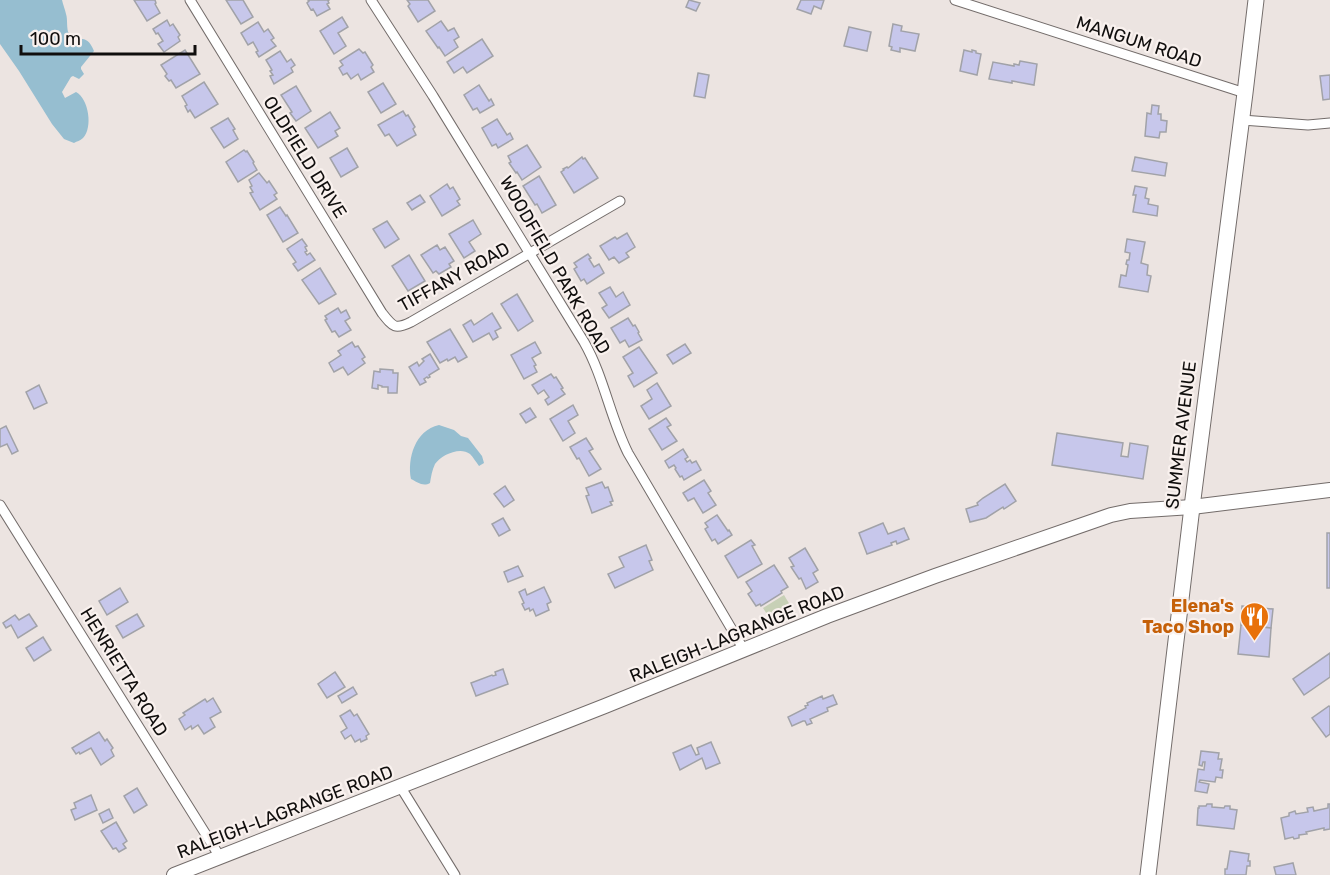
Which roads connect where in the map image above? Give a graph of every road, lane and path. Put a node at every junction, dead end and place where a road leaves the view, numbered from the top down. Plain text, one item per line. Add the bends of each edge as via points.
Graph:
1 (189, 0) edge
2 (371, 0) edge
3 (955, 0) edge
4 (1256, 0) edge
5 (1245, 93) junction
6 (1242, 120) junction
7 (1330, 123) edge
8 (620, 201) dead end
9 (530, 253) junction
10 (397, 327) joint
11 (1330, 490) edge
12 (1192, 507) junction
13 (2, 512) edge
14 (744, 650) junction
15 (400, 786) junction
16 (220, 856) junction
17 (174, 875) edge
18 (455, 875) edge
19 (1148, 875) edge

1 - 10 street, OLDFIELD DRIVE via 382,313
2 - 9 street, WOODFIELD PARK ROAD
3 - 5 street, MANGUM ROAD
4 - 5 main road, SUMMER AVENUE
5 - 6 main road, SUMMER AVENUE
6 - 7 street
6 - 12 main road, SUMMER AVENUE
8 - 9 street, TIFFANY ROAD
9 - 10 street, TIFFANY ROAD
9 - 14 street, WOODFIELD PARK ROAD via 588,350 636,469
11 - 12 main road, RALEIGH-LAGRANGE ROAD
12 - 14 main road, RALEIGH-LAGRANGE ROAD via 1111,515 924,580
12 - 19 main road, SUMMER AVENUE
13 - 16 street, HENRIETTA ROAD
14 - 15 main road, RALEIGH-LAGRANGE ROAD
15 - 16 main road, RALEIGH-LAGRANGE ROAD
15 - 18 street
16 - 17 main road, RALEIGH-LAGRANGE ROAD

